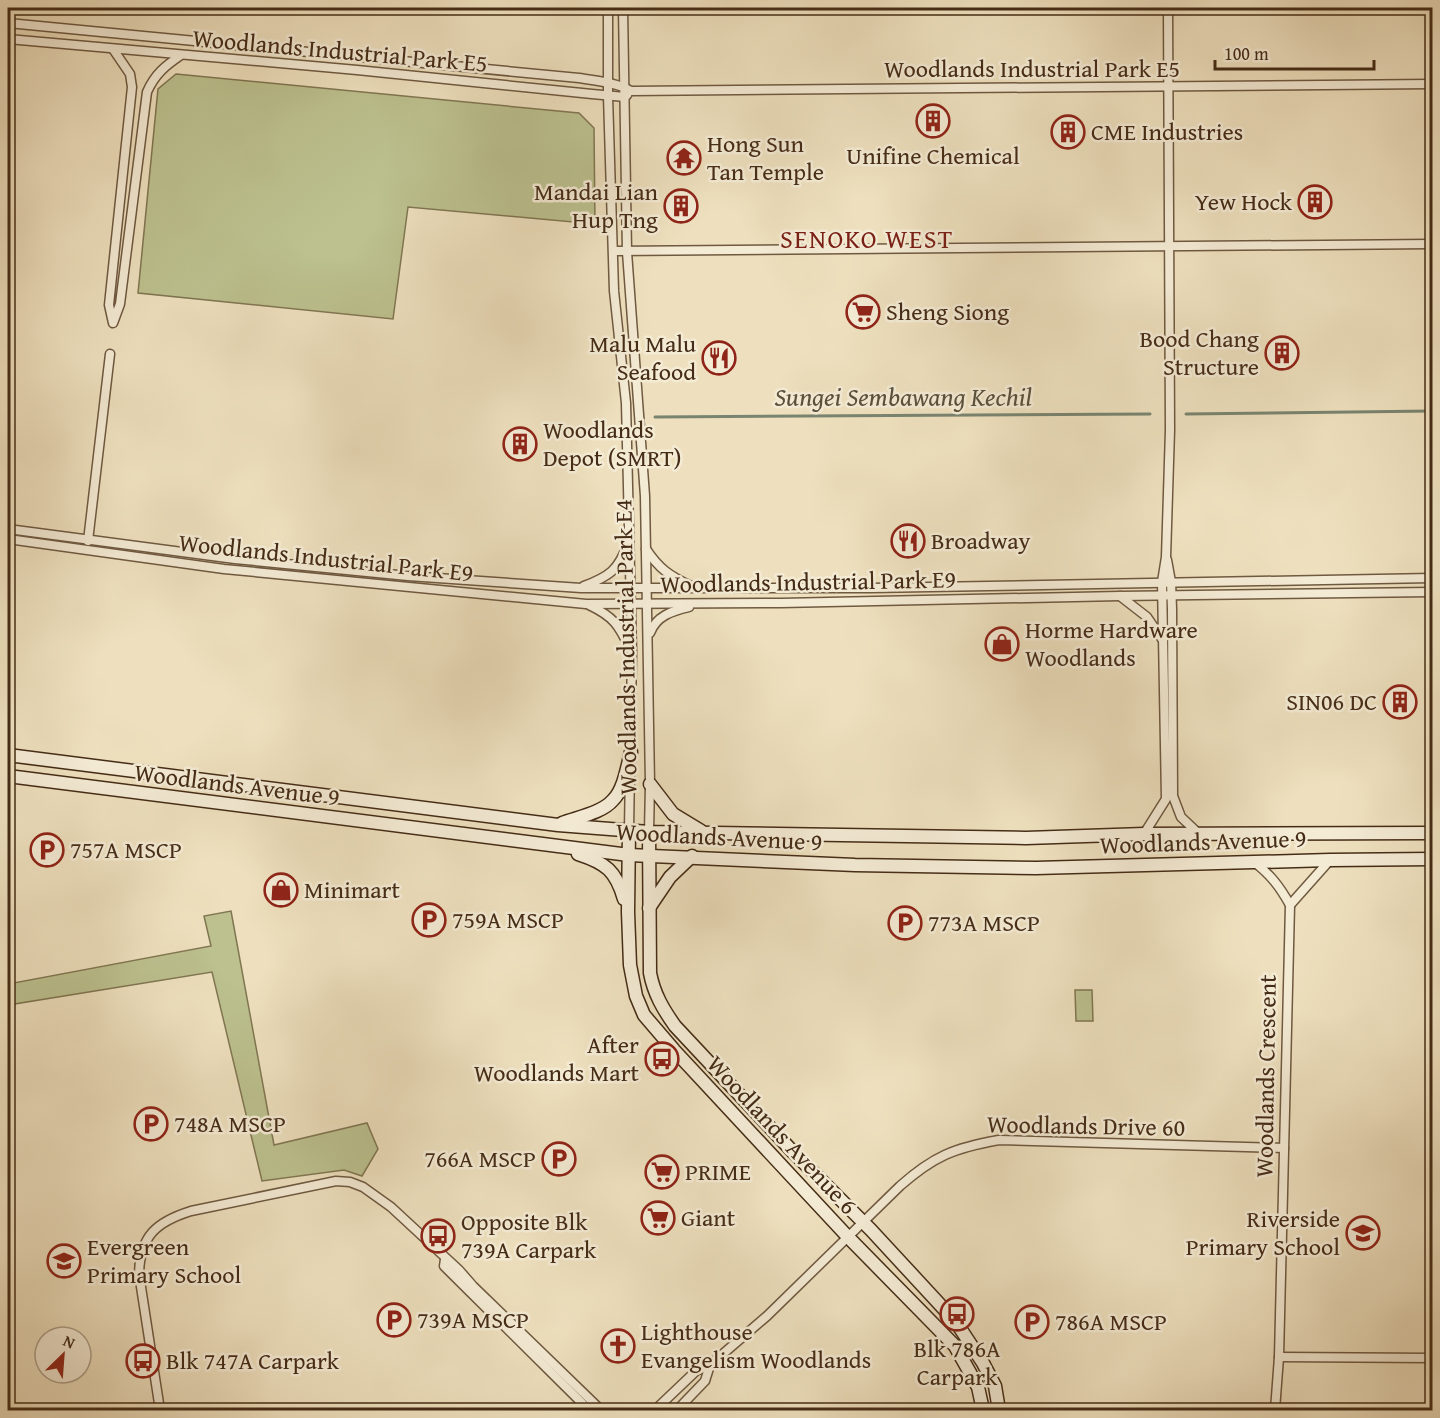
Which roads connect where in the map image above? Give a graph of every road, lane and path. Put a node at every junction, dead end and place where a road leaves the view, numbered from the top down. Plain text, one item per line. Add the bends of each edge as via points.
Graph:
1 (608, 8) edge
2 (623, 8) edge
3 (1168, 8) edge
4 (8, 23) edge
5 (8, 39) edge
6 (113, 49) junction
7 (624, 50) junction
8 (609, 51) junction
9 (182, 55) junction
10 (609, 83) junction
11 (1432, 84) edge
12 (1167, 88) junction
13 (627, 92) junction
14 (608, 96) junction
15 (610, 136) junction
16 (626, 137) junction
17 (612, 206) junction
18 (627, 206) junction
19 (1432, 244) edge
20 (1169, 246) junction
21 (614, 251) junction
22 (627, 252) junction
23 (110, 354) dead end
24 (8, 529) edge
25 (8, 539) edge
26 (628, 539) junction
27 (88, 541) junction
28 (646, 549) junction
29 (1432, 578) edge
30 (464, 580) junction
31 (1167, 582) junction
32 (694, 587) junction
33 (581, 588) junction
34 (629, 589) junction
35 (647, 589) junction
36 (462, 592) junction
37 (1432, 592) edge
38 (1167, 595) junction
39 (1119, 596) junction
40 (707, 603) junction
41 (586, 604) junction
42 (648, 604) junction
43 (630, 605) junction
44 (1162, 639) junction
45 (648, 641) junction
46 (632, 652) junction
47 (631, 752) junction
48 (8, 755) edge
49 (8, 776) edge
50 (650, 783) junction
51 (558, 825) junction
52 (629, 830) junction
53 (649, 832) junction
54 (704, 832) junction
55 (1432, 833) edge
56 (1144, 834) junction
57 (1199, 835) junction
58 (560, 847) junction
59 (629, 855) junction
60 (648, 855) junction
61 (692, 856) junction
62 (1330, 860) junction
63 (1432, 860) edge
64 (1254, 862) junction
65 (1290, 905) junction
66 (649, 908) junction
67 (628, 912) junction
68 (1284, 1148) junction
69 (863, 1222) junction
70 (848, 1237) junction
71 (446, 1259) junction
72 (1279, 1357) junction
73 (1432, 1358) edge
74 (710, 1365) junction
75 (160, 1410) edge
76 (590, 1410) edge
77 (601, 1410) edge
78 (655, 1410) edge
79 (677, 1410) edge
80 (983, 1410) edge
81 (999, 1410) edge
82 (1275, 1410) edge

1 - 8 street, Woodlands Industrial Park E4
2 - 7 street, Woodlands Industrial Park E4
3 - 12 street
4 - 10 street, Woodlands Industrial Park E5
5 - 6 street, Woodlands Industrial Park E5
6 - 9 street, Woodlands Industrial Park E5
6 - 9 street via 130,74 132,87 109,305 113,323 120,304 147,92 154,76
7 - 8 street
7 - 13 street, Woodlands Industrial Park E4
8 - 10 street, Woodlands Industrial Park E4
9 - 14 street, Woodlands Industrial Park E5
10 - 13 street, Woodlands Industrial Park E5
10 - 14 street, Woodlands Industrial Park E4
11 - 12 street, Woodlands Industrial Park E5
12 - 13 street, Woodlands Industrial Park E5
12 - 20 street
13 - 14 street, Woodlands Industrial Park E5
13 - 16 street, Woodlands Industrial Park E4
14 - 15 street, Woodlands Industrial Park E4
15 - 16 street
15 - 17 street, Woodlands Industrial Park E4
16 - 18 street, Woodlands Industrial Park E4
17 - 18 street
17 - 21 street, Woodlands Industrial Park E4
18 - 22 street, Woodlands Industrial Park E4
19 - 20 street
20 - 22 street
20 - 31 street
21 - 22 street
21 - 26 street, Woodlands Industrial Park E4 via 614,291 626,403
22 - 28 street, Woodlands Industrial Park E4
23 - 27 street
24 - 27 street, Woodlands Industrial Park E9
25 - 36 street, Woodlands Industrial Park E9 via 224,569
26 - 33 street via 614,570
26 - 34 street, Woodlands Industrial Park E4
27 - 30 street, Woodlands Industrial Park E9
28 - 32 street via 672,577
28 - 35 street, Woodlands Industrial Park E4
29 - 31 street, Woodlands Industrial Park E9
30 - 33 street, Woodlands Industrial Park E9
30 - 36 street
31 - 32 street, Woodlands Industrial Park E9
31 - 38 street
32 - 35 street, Woodlands Industrial Park E9
33 - 34 street, Woodlands Industrial Park E9
34 - 35 street, Woodlands Industrial Park E9
34 - 43 street, Woodlands Industrial Park E4
35 - 42 street, Woodlands Industrial Park E4
36 - 41 street, Woodlands Industrial Park E9
37 - 38 street, Woodlands Industrial Park E9
38 - 39 street, Woodlands Industrial Park E9
38 - 44 street
38 - 57 street via 1173,796 1181,817
39 - 40 street, Woodlands Industrial Park E9
39 - 44 street via 1147,617
40 - 42 street, Woodlands Industrial Park E9
40 - 45 street via 669,612 653,624
41 - 43 street, Woodlands Industrial Park E9
41 - 46 street via 610,616
42 - 43 street, Woodlands Industrial Park E9
42 - 45 street, Woodlands Industrial Park E4
43 - 46 street, Woodlands Industrial Park E4
44 - 56 street via 1166,799
45 - 50 street, Woodlands Industrial Park E4
46 - 47 street, Woodlands Industrial Park E4
47 - 51 main road via 614,800 604,808
47 - 52 street, Woodlands Industrial Park E4
48 - 51 main road, Woodlands Avenue 9
49 - 58 main road, Woodlands Avenue 9
50 - 53 street, Woodlands Industrial Park E4
50 - 54 main road via 673,814
51 - 52 main road, Woodlands Avenue 9
52 - 53 main road, Woodlands Avenue 9
52 - 59 main road, Woodlands Industrial Park E4
53 - 54 main road, Woodlands Avenue 9
53 - 60 main road, Woodlands Industrial Park E4
54 - 56 main road, Woodlands Avenue 9 via 1026,838
55 - 57 main road, Woodlands Avenue 9
56 - 57 main road, Woodlands Avenue 9
58 - 59 main road, Woodlands Avenue 9
58 - 67 main road via 608,867 617,878
59 - 60 main road, Woodlands Avenue 9
59 - 67 main road, Woodlands Avenue 6
60 - 61 main road, Woodlands Avenue 9
60 - 66 main road, Woodlands Avenue 6
61 - 64 main road, Woodlands Avenue 9 via 855,865 1036,868
61 - 66 main road via 667,880
62 - 63 main road, Woodlands Avenue 9
62 - 64 main road, Woodlands Avenue 9
62 - 65 street
64 - 65 street via 1270,874
65 - 68 street, Woodlands Crescent
66 - 69 main road, Woodlands Avenue 6 via 650,973 662,1008
67 - 70 main road, Woodlands Avenue 6 via 630,965 644,1015
68 - 69 street, Woodlands Drive 60 via 999,1140 942,1155 922,1166
68 - 72 street, Woodlands Crescent
69 - 70 street, Woodlands Drive 60
69 - 81 main road, Woodlands Avenue 6 via 956,1322 994,1386
70 - 74 street, Woodlands Drive 60
70 - 80 main road, Woodlands Avenue 6 via 955,1346 978,1387
71 - 75 street via 391,1207 350,1182 325,1182 173,1217 156,1228 139,1256 141,1295
71 - 76 street via 444,1266
71 - 77 street
72 - 73 street
72 - 82 street, Woodlands Crescent
74 - 78 street via 696,1371
74 - 79 street via 705,1381

